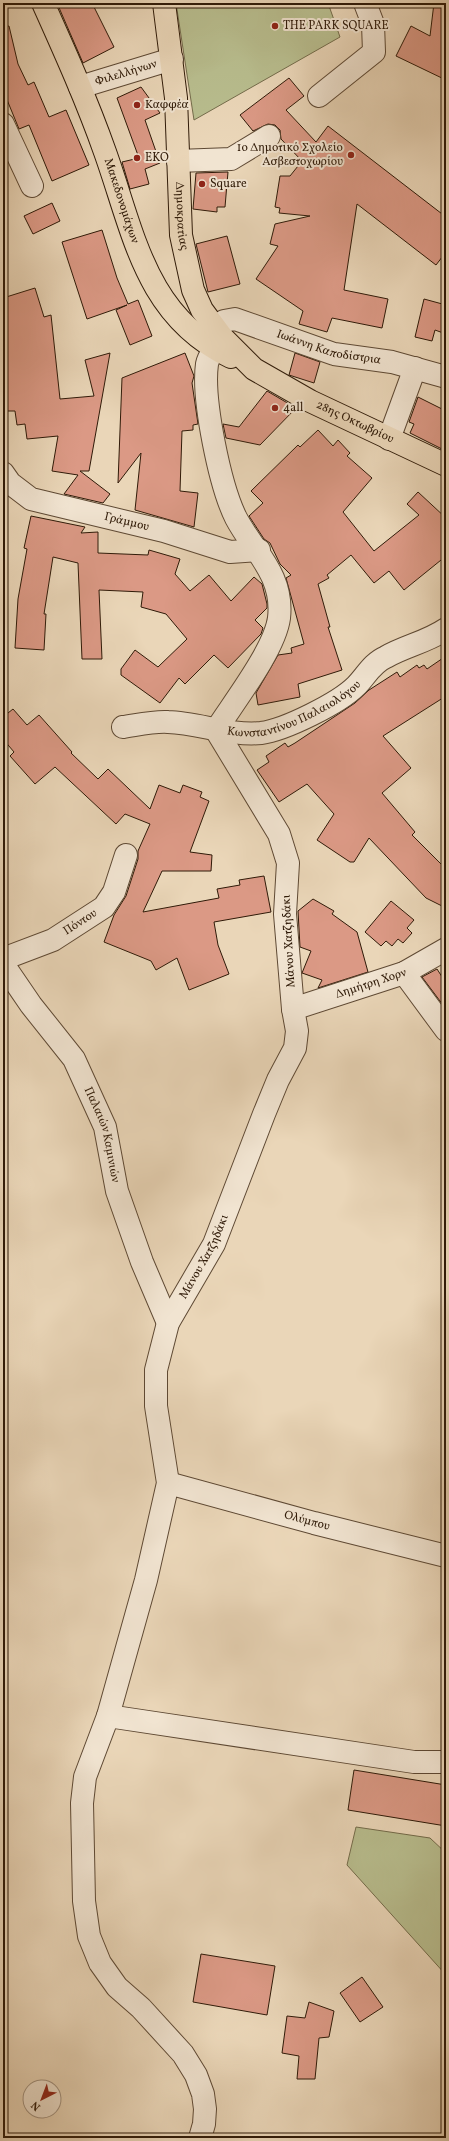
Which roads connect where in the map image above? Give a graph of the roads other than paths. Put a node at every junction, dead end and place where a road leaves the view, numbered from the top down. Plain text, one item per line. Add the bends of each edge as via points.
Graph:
1 (43, 3) edge
2 (164, 3) edge
3 (365, 3) edge
4 (172, 59) junction
5 (80, 87) junction
6 (319, 96) dead end
7 (3, 124) edge
8 (269, 136) dead end
9 (178, 161) junction
10 (32, 186) dead end
11 (162, 298) junction
12 (196, 299) junction
13 (215, 338) junction
14 (245, 363) joint
15 (415, 368) junction
16 (446, 377) edge
17 (389, 439) junction
18 (446, 465) edge
19 (3, 473) edge
20 (259, 550) junction
21 (446, 629) edge
22 (123, 727) dead end
23 (216, 730) junction
24 (126, 855) dead end
25 (446, 948) edge
26 (3, 959) edge
27 (3, 964) edge
28 (404, 973) junction
29 (293, 1009) junction
30 (446, 1030) edge
31 (168, 1323) junction
32 (168, 1483) junction
33 (446, 1556) edge
34 (108, 1716) junction
35 (442, 1762) dead end
36 (200, 2138) edge

1 - 5 main road, Μακεδονομάχων
2 - 4 main road, Δημοκρατίας
3 - 6 street via 373,24 374,52
4 - 5 street, Φιλελλήνων
4 - 9 main road, Δημοκρατίας
5 - 11 main road, Μακεδονομάχων via 105,152 138,254
7 - 10 street
8 - 9 street via 231,159
9 - 12 main road, Δημοκρατίας via 181,235
11 - 12 main road via 186,305 192,304
11 - 13 main road, Μακεδονομάχων via 178,319
12 - 13 main road, Δημοκρατίας
13 - 14 main road, Δημοκρατίας
13 - 15 street, Ιωάννη Καποδίστρια via 224,321 235,320 334,354
13 - 20 street via 207,371 216,458 236,517
14 - 17 main road, 28ης Οκτωβρίου via 284,387
15 - 16 street, Ιωάννη Καποδίστρια
15 - 17 street
17 - 18 main road, 28ης Οκτωβρίου
19 - 20 street, Γράμμου via 10,483 31,500 164,531 230,552
20 - 23 street via 278,588 279,618 270,646
21 - 23 street, Κωνσταντίνου Παλαιολόγου via 384,657 369,669 356,686 338,700 301,719 261,733
22 - 23 street, Κωνσταντίνου Παλαιολόγου via 168,722
23 - 29 street, Μάνου Χατζηδάκι via 279,834 288,863 285,914
24 - 26 street, Πόντου via 114,892 104,907 53,940
25 - 28 street, Δημήτρη Χορν
27 - 31 street, Παλαιών Καμινιών via 31,1005 74,1059 105,1126 117,1190 142,1262
28 - 29 street, Δημήτρη Χορν
28 - 30 street
29 - 31 street, Μάνου Χατζηδάκι via 297,1031 295,1048 269,1101 214,1244
31 - 32 street, Μάνου Χατζηδάκι via 156,1370 156,1406
32 - 33 street, Ολύμπου
32 - 34 street via 146,1580
34 - 35 street via 414,1762
34 - 36 street via 85,1777 82,1802 84,1901 89,1936 100,1963 117,1987 141,2008 183,2054 196,2075 205,2109

